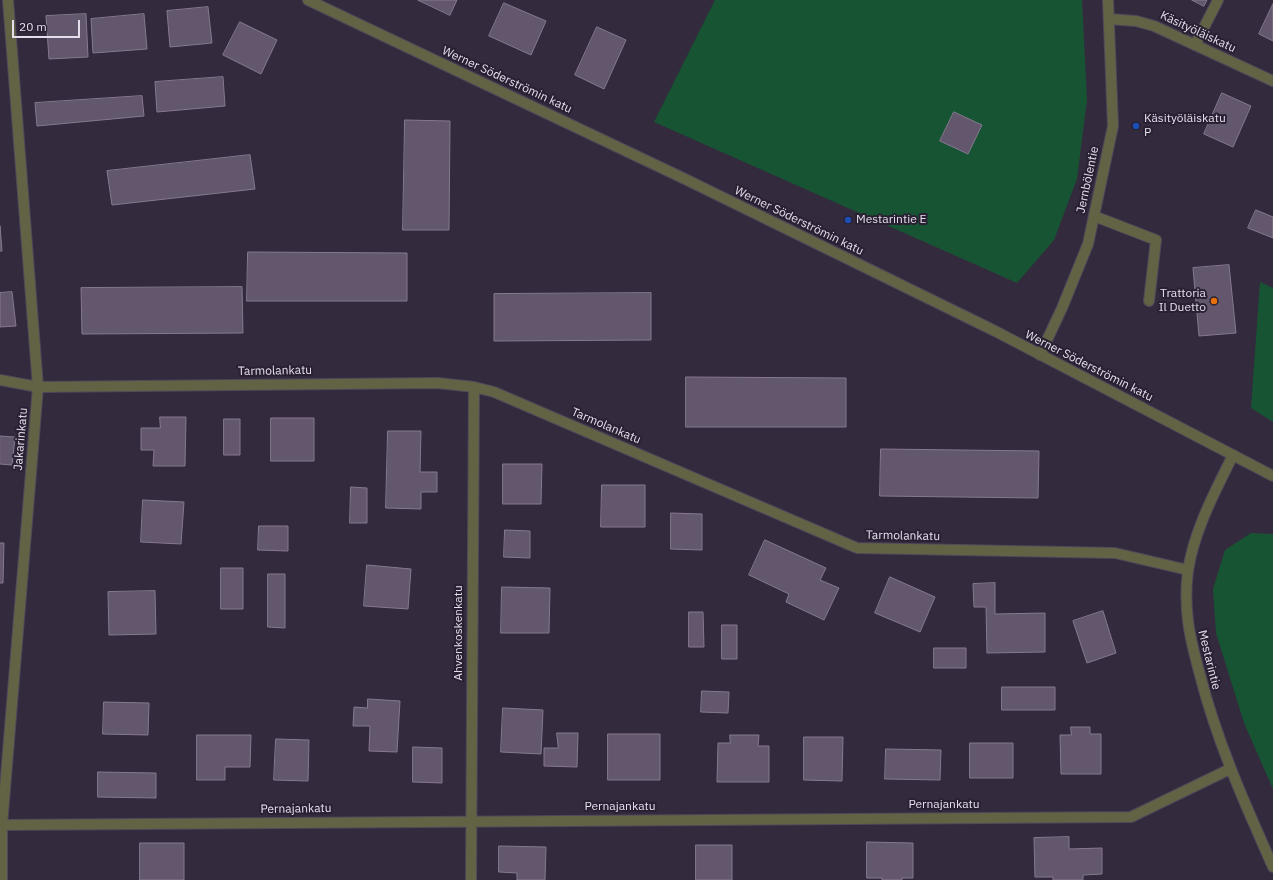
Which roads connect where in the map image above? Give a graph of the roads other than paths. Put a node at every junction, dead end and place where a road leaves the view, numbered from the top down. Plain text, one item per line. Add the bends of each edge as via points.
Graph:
1 (8, 0) edge
2 (308, 0) edge
3 (1108, 0) edge
4 (1218, 0) edge
5 (1109, 19) junction
6 (1195, 45) junction
7 (1273, 82) edge
8 (1094, 216) junction
9 (1149, 301) dead end
10 (1040, 355) junction
11 (0, 380) edge
12 (38, 387) junction
13 (474, 387) junction
14 (1233, 455) junction
15 (1273, 476) edge
16 (1188, 570) junction
17 (1230, 769) junction
18 (471, 821) junction
19 (1, 825) edge
20 (1273, 867) edge
21 (2, 880) edge
22 (471, 880) edge

1 - 12 street, Jakarinkatu
2 - 10 street, Werner Söderströmin katu via 684,179
3 - 5 street, Jernbölentie
4 - 6 street
5 - 6 street, Käsityöläiskatu via 1136,21 1154,26
5 - 8 street, Jernbölentie via 1113,126
6 - 7 street, Käsityöläiskatu
8 - 9 street via 1156,240
8 - 10 street, Jernbölentie via 1088,244
10 - 14 street, Werner Söderströmin katu
11 - 12 street, Tarmolankatu
12 - 13 street, Tarmolankatu via 438,383
12 - 19 street, Jakarinkatu
13 - 16 street, Tarmolankatu via 494,392 857,548 1115,553
13 - 18 street, Ahvenkoskenkatu
14 - 15 street, Werner Söderströmin katu
14 - 16 street, Mestarintie via 1197,534
16 - 17 street, Mestarintie via 1188,630 1207,704
17 - 18 street, Pernajankatu via 1131,817
17 - 20 street, Mestarintie
18 - 19 street, Pernajankatu
18 - 22 street, Ahvenkoskenkatu
19 - 21 street, Jakarinkatu

